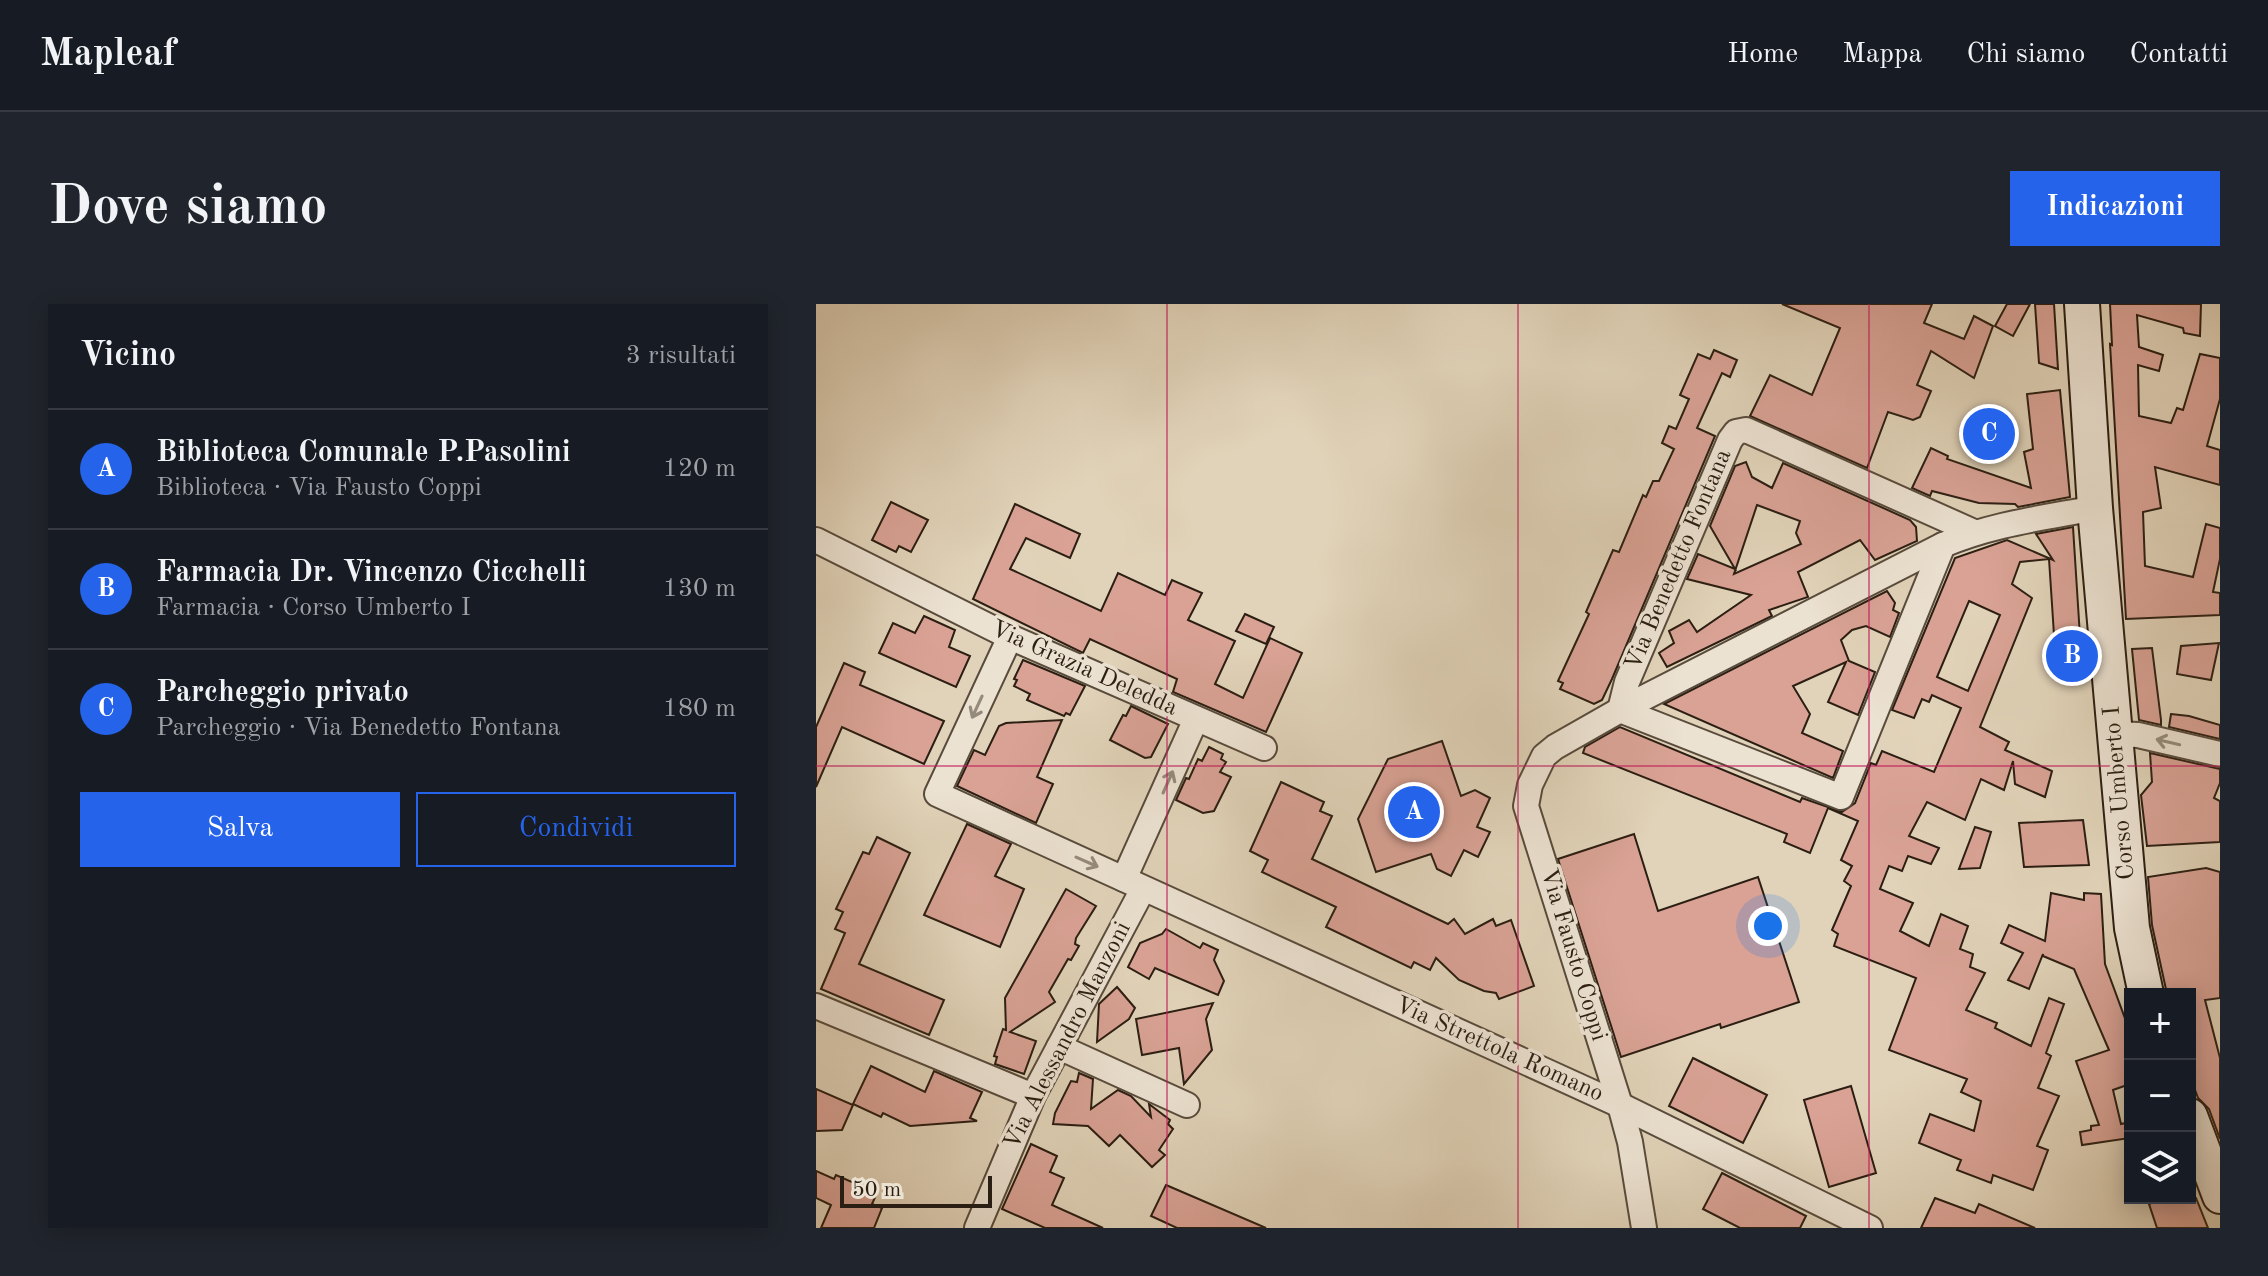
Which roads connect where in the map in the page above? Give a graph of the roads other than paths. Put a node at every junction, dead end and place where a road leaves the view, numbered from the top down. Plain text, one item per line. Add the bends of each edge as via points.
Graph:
1 (2082, 304) edge
2 (2095, 508) junction
3 (1974, 532) junction
4 (816, 540) edge
5 (1943, 545) junction
6 (1010, 637) junction
7 (1620, 710) junction
8 (1196, 719) junction
9 (2116, 734) junction
10 (1264, 748) dead end
11 (2220, 754) edge
12 (1526, 806) joint
13 (1134, 884) junction
14 (2145, 988) edge
15 (816, 1006) edge
16 (1059, 1047) junction
17 (1033, 1096) junction
18 (1187, 1105) dead end
19 (1620, 1105) junction
20 (2196, 1131) edge
21 (2217, 1184) edge
22 (977, 1228) edge
23 (1644, 1228) edge
24 (1870, 1228) edge

1 - 2 main road, Corso Umberto I
2 - 3 street, Via Benedetto Fontana
2 - 9 main road, Corso Umberto I
3 - 5 street, Via Benedetto Fontana
3 - 7 street, Via Benedetto Fontana via 1746,430 1736,432 1627,682
4 - 6 street, Via Grazia Deledda
5 - 7 street, Via Benedetto Fontana
5 - 7 street via 1841,797
6 - 8 street, Via Grazia Deledda
6 -> 13 street, Via Strettola Romano via 937,794
7 - 12 street, Via Benedetto Fontana via 1544,756
8 - 10 street
13 -> 8 street, Via Grazia Deledda
11 -> 9 street
9 - 14 main road, Corso Umberto I via 2132,928
12 - 19 street, Via Fausto Coppi
13 - 16 street, Via Alessandro Manzoni
13 - 19 street, Via Strettola Romano
15 - 17 street
16 - 17 street, Via Alessandro Manzoni
16 - 18 street
17 - 22 street, Via Alessandro Manzoni
19 - 23 street, Via Fausto Coppi
19 - 24 street, Via Strettola Romano
20 - 21 main road

